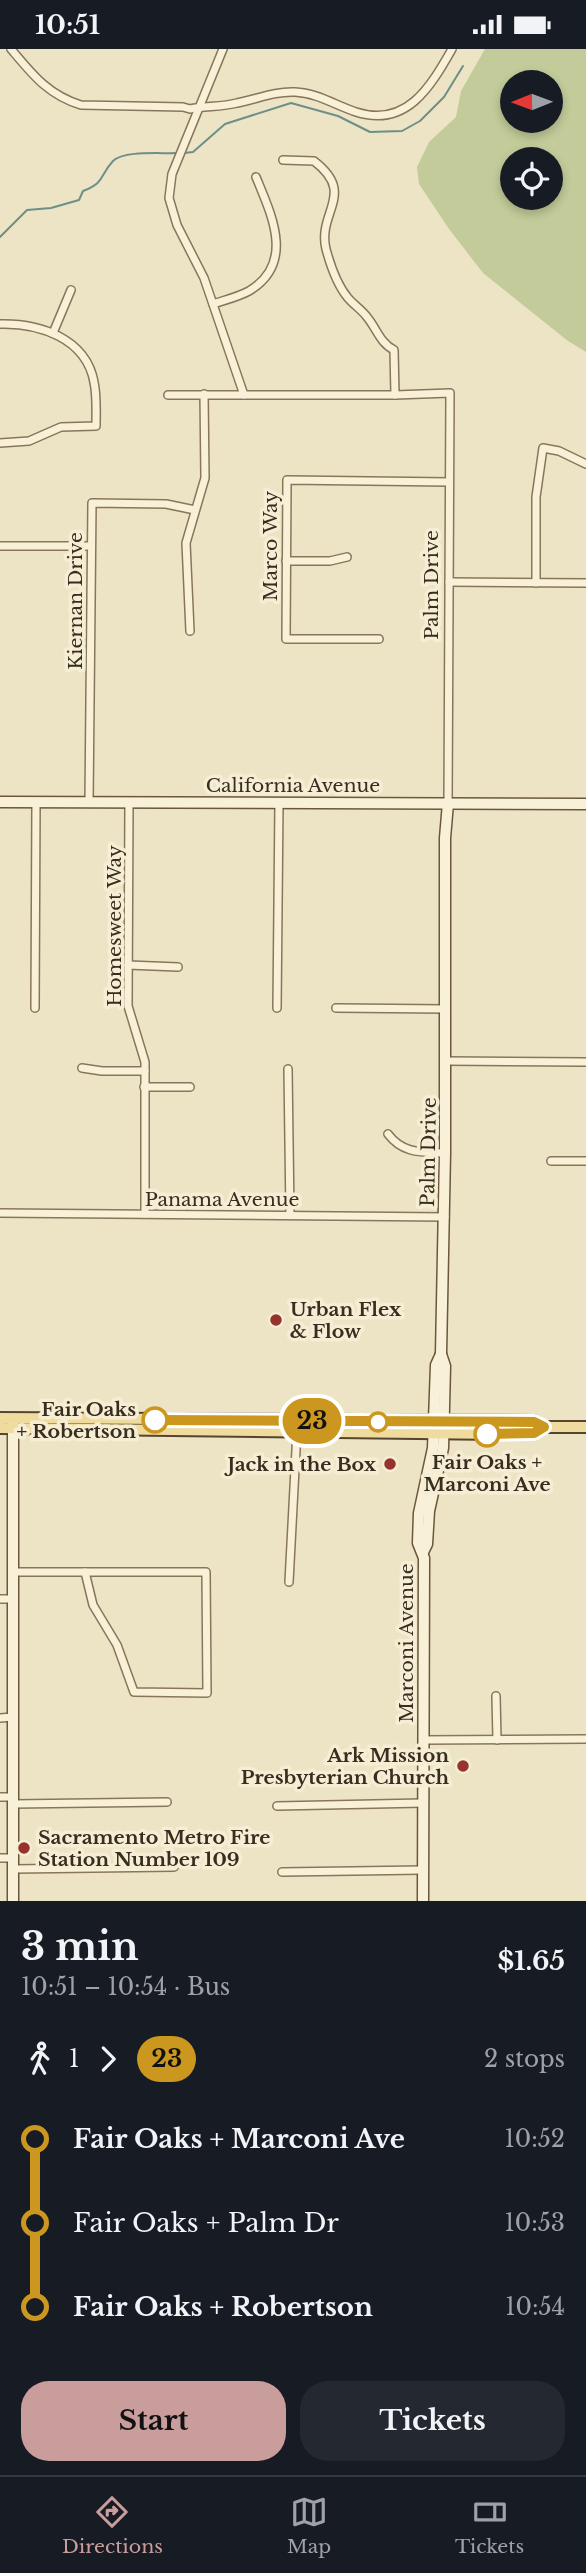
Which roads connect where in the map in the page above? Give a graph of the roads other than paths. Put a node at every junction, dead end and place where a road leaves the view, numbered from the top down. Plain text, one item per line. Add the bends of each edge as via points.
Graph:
1 (11, 49) edge
2 (223, 49) edge
3 (452, 49) edge
4 (199, 108) junction
5 (283, 160) dead end
6 (256, 177) dead end
7 (71, 291) dead end
8 (213, 304) junction
9 (0, 324) edge
10 (53, 333) junction
11 (204, 394) junction
12 (168, 395) dead end
13 (244, 395) junction
14 (395, 395) junction
15 (0, 443) edge
16 (586, 464) edge
17 (449, 482) junction
18 (195, 510) junction
19 (0, 546) edge
20 (91, 546) junction
21 (347, 558) dead end
22 (286, 561) junction
23 (449, 582) junction
24 (536, 583) junction
25 (586, 583) edge
26 (190, 632) dead end
27 (379, 639) dead end
28 (0, 802) edge
29 (36, 802) junction
30 (89, 802) junction
31 (129, 802) junction
32 (279, 803) junction
33 (448, 803) junction
34 (586, 804) edge
35 (128, 965) junction
36 (178, 967) dead end
37 (277, 1008) dead end
38 (35, 1009) dead end
39 (336, 1009) dead end
40 (446, 1009) junction
41 (446, 1061) junction
42 (586, 1062) edge
43 (82, 1068) dead end
44 (288, 1069) dead end
45 (145, 1071) junction
46 (145, 1087) junction
47 (190, 1087) dead end
48 (388, 1133) dead end
49 (445, 1153) junction
50 (551, 1161) dead end
51 (586, 1161) edge
52 (0, 1213) edge
53 (145, 1214) junction
54 (290, 1216) junction
55 (445, 1217) junction
56 (0, 1418) edge
57 (309, 1421) junction
58 (13, 1424) junction
59 (439, 1427) junction
60 (586, 1427) edge
61 (0, 1429) edge
62 (226, 1430) junction
63 (297, 1431) junction
64 (13, 1572) junction
65 (85, 1572) junction
66 (289, 1582) dead end
67 (0, 1599) edge
68 (13, 1599) junction
69 (496, 1696) dead end
70 (0, 1717) edge
71 (13, 1717) junction
72 (586, 1739) edge
73 (423, 1740) junction
74 (497, 1740) junction
75 (0, 1797) edge
76 (13, 1800) junction
77 (167, 1801) dead end
78 (423, 1803) junction
79 (277, 1806) dead end
80 (0, 1858) edge
81 (13, 1863) junction
82 (174, 1867) dead end
83 (424, 1870) junction
84 (282, 1872) dead end
85 (13, 1901) edge
86 (424, 1901) edge

1 - 4 street via 46,89 71,101 92,106
2 - 4 street
3 - 4 street via 426,92 404,109 379,117 295,92
4 - 8 street via 169,184 170,206
5 - 14 street via 314,161 334,186 326,249 345,295 367,317 385,346 394,349
6 - 8 street via 275,225 275,255 253,288
7 - 10 street
8 - 13 street
9 - 10 street
10 - 15 street via 77,348 91,371 96,426 61,427 29,441
11 - 12 street, Palm Drive
11 - 13 street, Palm Drive
11 - 18 street via 205,478
13 - 14 street, Palm Drive
14 - 17 street, Palm Drive via 450,393
16 - 24 street via 543,448 536,497
17 - 22 street, Marco Way via 287,480
17 - 23 street, Palm Drive
18 - 20 street, Kiernan Drive via 166,504 92,503
18 - 26 street via 186,555
19 - 20 street
20 - 30 street, Kiernan Drive
21 - 22 street
22 - 27 street, Marco Way via 286,639
23 - 24 street
23 - 33 street, Palm Drive
24 - 25 street
28 - 29 street, California Avenue
29 - 30 street, California Avenue
29 - 38 street
30 - 31 street, California Avenue
31 - 32 street, California Avenue
31 - 35 street, Homesweet Way
32 - 33 street, California Avenue
32 - 37 street
33 - 34 street, California Avenue
33 - 40 street, Palm Drive
35 - 36 street
35 - 45 street, Homesweet Way via 128,1011 144,1052
39 - 40 street
40 - 41 street, Palm Drive
41 - 42 street
41 - 49 street, Palm Drive
43 - 45 street
44 - 54 street
45 - 46 street, Homesweet Way
46 - 47 street
46 - 53 street, Homesweet Way
48 - 49 street via 410,1151
49 - 55 street, Palm Drive
50 - 51 street
52 - 53 street, Panama Avenue
53 - 54 street, Panama Avenue
54 - 55 street, Panama Avenue
55 - 59 street, Palm Drive via 441,1355 436,1365
56 - 58 main road
57 - 58 main road
57 - 59 main road
57 - 62 main road
58 - 61 main road
58 - 62 main road
58 - 64 street
59 - 60 main road via 534,1433 544,1427
59 - 63 main road
59 - 73 street, Marconi Avenue via 419,1513
62 - 63 main road
63 - 66 street
64 - 65 street
64 - 68 street
65 - 65 street via 206,1573 207,1693 134,1692 117,1645 93,1605
67 - 68 street
68 - 71 street
69 - 74 street
70 - 71 street
71 - 76 street
72 - 74 street
73 - 74 street
73 - 78 street, Marconi Avenue
75 - 76 street
76 - 77 street
76 - 81 street
78 - 79 street
78 - 83 street, Marconi Avenue
80 - 81 street
81 - 82 street
81 - 85 street
83 - 84 street
83 - 86 street, Marconi Avenue

